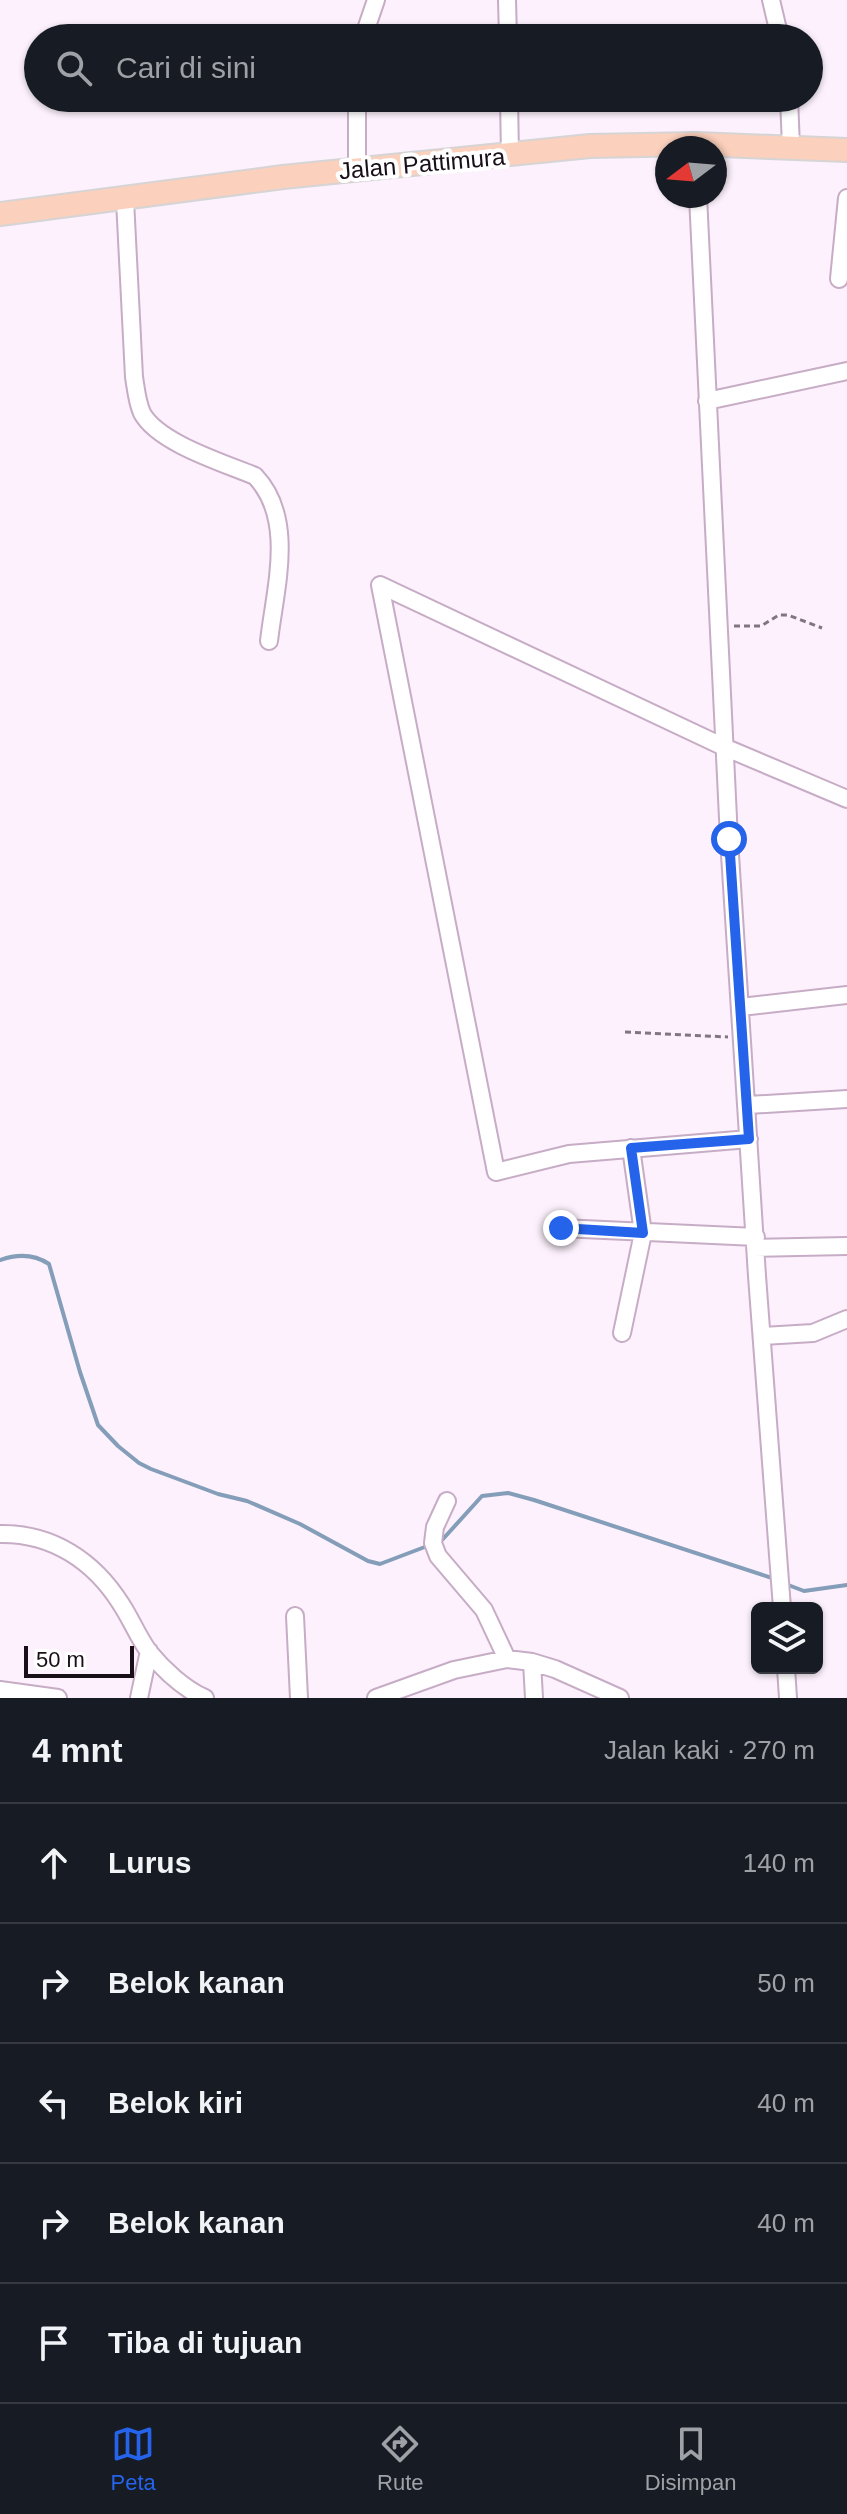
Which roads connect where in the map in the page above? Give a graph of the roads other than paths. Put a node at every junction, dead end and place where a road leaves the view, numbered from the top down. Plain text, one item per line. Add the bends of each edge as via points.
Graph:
1 (376, 0) edge
2 (507, 0) edge
3 (771, 0) edge
4 (368, 24) edge
5 (508, 24) edge
6 (777, 24) edge
7 (357, 112) edge
8 (509, 112) edge
9 (790, 112) edge
10 (655, 146) edge
11 (727, 146) edge
12 (791, 147) junction
13 (847, 150) edge
14 (510, 156) junction
15 (357, 170) junction
16 (847, 198) edge
17 (125, 200) junction
18 (699, 208) edge
19 (0, 214) edge
20 (839, 279) dead end
21 (847, 371) edge
22 (707, 401) junction
23 (269, 641) dead end
24 (724, 747) junction
25 (847, 799) edge
26 (847, 995) edge
27 (741, 1007) junction
28 (847, 1099) edge
29 (748, 1105) junction
30 (749, 1139) junction
31 (631, 1148) junction
32 (561, 1228) dead end
33 (643, 1233) junction
34 (756, 1243) junction
35 (847, 1246) edge
36 (847, 1319) edge
37 (622, 1333) dead end
38 (763, 1336) junction
39 (447, 1501) dead end
40 (0, 1534) edge
41 (782, 1602) edge
42 (295, 1616) dead end
43 (149, 1651) junction
44 (507, 1659) junction
45 (532, 1662) junction
46 (786, 1674) edge
47 (0, 1690) edge
48 (191, 1696) edge
49 (58, 1698) edge
50 (139, 1698) edge
51 (299, 1698) edge
52 (376, 1698) edge
53 (534, 1698) edge
54 (620, 1698) edge
55 (788, 1698) edge

1 - 4 street
2 - 5 street
3 - 6 street
7 - 15 street
8 - 14 street
9 - 12 street
10 - 14 main road, Jalan Pattimura via 590,146
11 - 12 main road, Jalan Pattimura
12 - 13 main road, Jalan Pattimura
14 - 15 main road, Jalan Pattimura
15 - 17 main road, Jalan Pattimura
16 - 20 street
17 - 19 main road, Jalan Pattimura
17 - 23 street via 138,403 157,431 255,476 266,488 281,541
18 - 22 street
21 - 22 street
22 - 24 street
24 - 25 street
24 - 27 street
24 - 31 street via 380,585 496,1172 569,1154
26 - 27 street
27 - 29 street
28 - 29 street
29 - 30 street
30 - 31 street
30 - 34 street
31 - 33 street
32 - 33 street
33 - 34 street
33 - 37 street
34 - 35 street
34 - 38 street
36 - 38 street via 813,1333
38 - 41 street
39 - 44 street via 433,1543 484,1610
40 - 43 street via 37,1538 78,1556 121,1603
42 - 51 street
43 - 48 street
43 - 50 street
44 - 45 street
44 - 52 street via 454,1670
45 - 53 street
45 - 54 street
46 - 55 street
47 - 49 street

